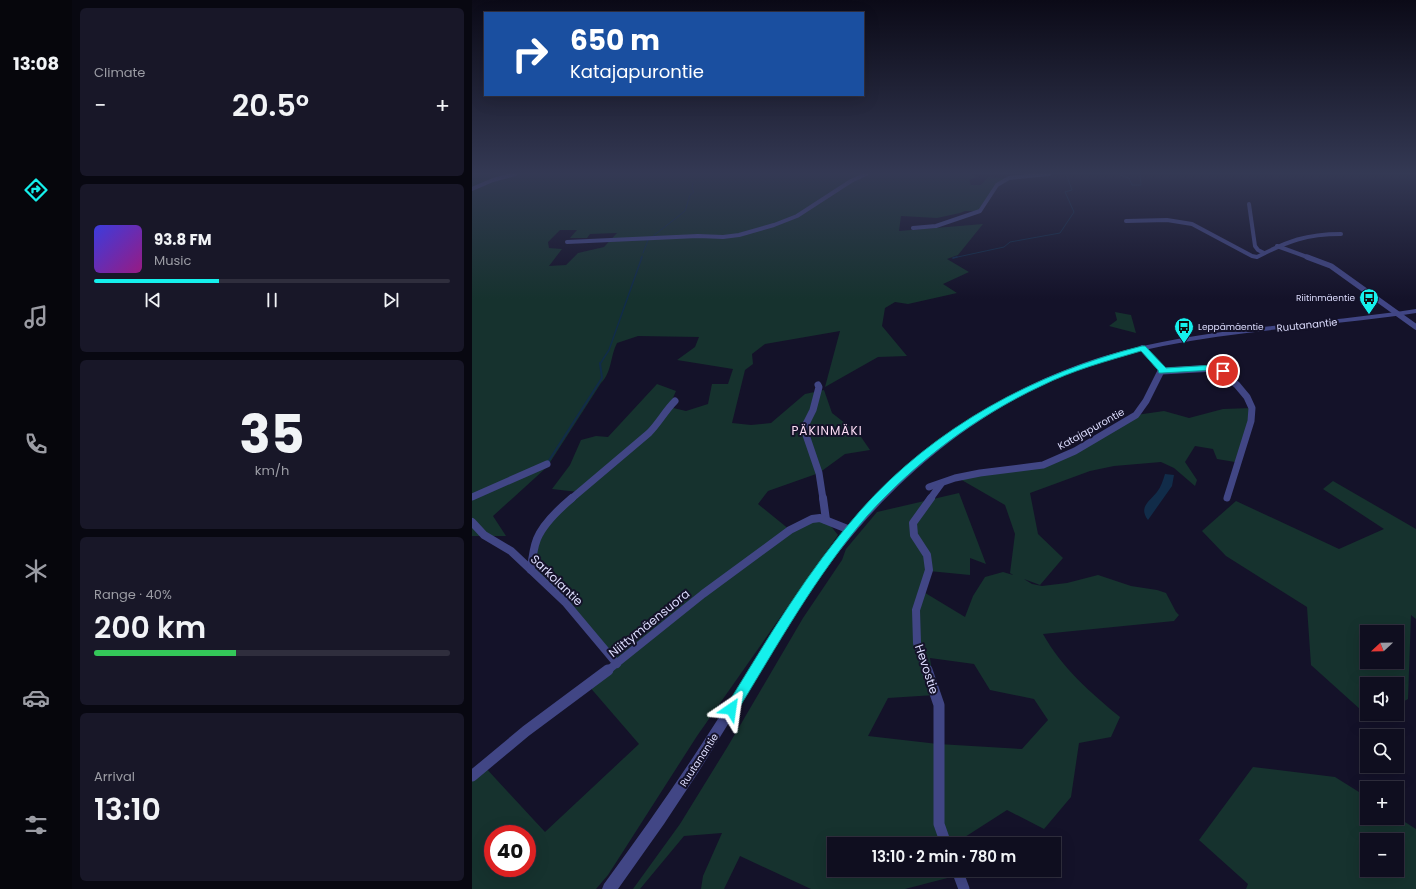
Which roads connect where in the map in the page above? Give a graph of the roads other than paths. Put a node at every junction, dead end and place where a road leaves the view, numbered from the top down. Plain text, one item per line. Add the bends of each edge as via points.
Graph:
1 (798, 215) edge
2 (967, 215) edge
3 (1251, 215) edge
4 (1126, 221) dead end
5 (913, 228) dead end
6 (1340, 234) dead end
7 (567, 242) dead end
8 (1277, 246) junction
9 (1264, 253) junction
10 (1416, 311) edge
11 (1398, 314) junction
12 (1416, 327) edge
13 (1142, 348) junction
14 (1162, 371) junction
15 (818, 385) dead end
16 (675, 401) dead end
17 (547, 464) dead end
18 (941, 484) junction
19 (929, 487) dead end
20 (472, 497) edge
21 (1227, 498) dead end
22 (826, 520) junction
23 (472, 522) edge
24 (850, 530) junction
25 (531, 570) junction
26 (617, 664) junction
27 (472, 776) edge
28 (943, 837) edge
29 (959, 877) edge
30 (609, 889) edge
31 (964, 889) edge

1 - 7 street via 732,237 698,236
2 - 5 street via 936,226
3 - 9 street via 1255,246
4 - 9 street via 1184,222 1199,227 1254,257
6 - 8 street via 1319,235
8 - 9 street
8 - 11 street via 1331,266
10 - 11 street, Ruutanantie
11 - 12 street
11 - 13 street, Ruutanantie via 1214,335
13 - 14 street
13 - 24 street, Ruutanantie via 1059,375 1020,393 973,420 926,453 879,497
14 - 18 street, Katajapurontie via 1136,415 1075,451 1043,465 980,473
14 - 21 street via 1215,368 1223,371 1245,394 1252,408 1251,421
15 - 22 street via 805,432 819,473
16 - 25 street via 649,433 566,503 545,526 536,538
17 - 20 street
18 - 19 street, Katajapurontie
18 - 28 street, Hevostie via 913,523 914,535 927,555 928,570 916,610 917,643 939,705 938,824
22 - 24 street, Niittymäensuora
22 - 26 street, Niittymäensuora via 812,519 790,530 703,594
23 - 25 street, Sarkolantie via 484,535 511,551
24 - 30 street, Ruutanantie via 788,617 653,831
25 - 26 street, Sarkolantie via 566,602
26 - 27 street, Niittymäensuora via 526,731
29 - 31 street

